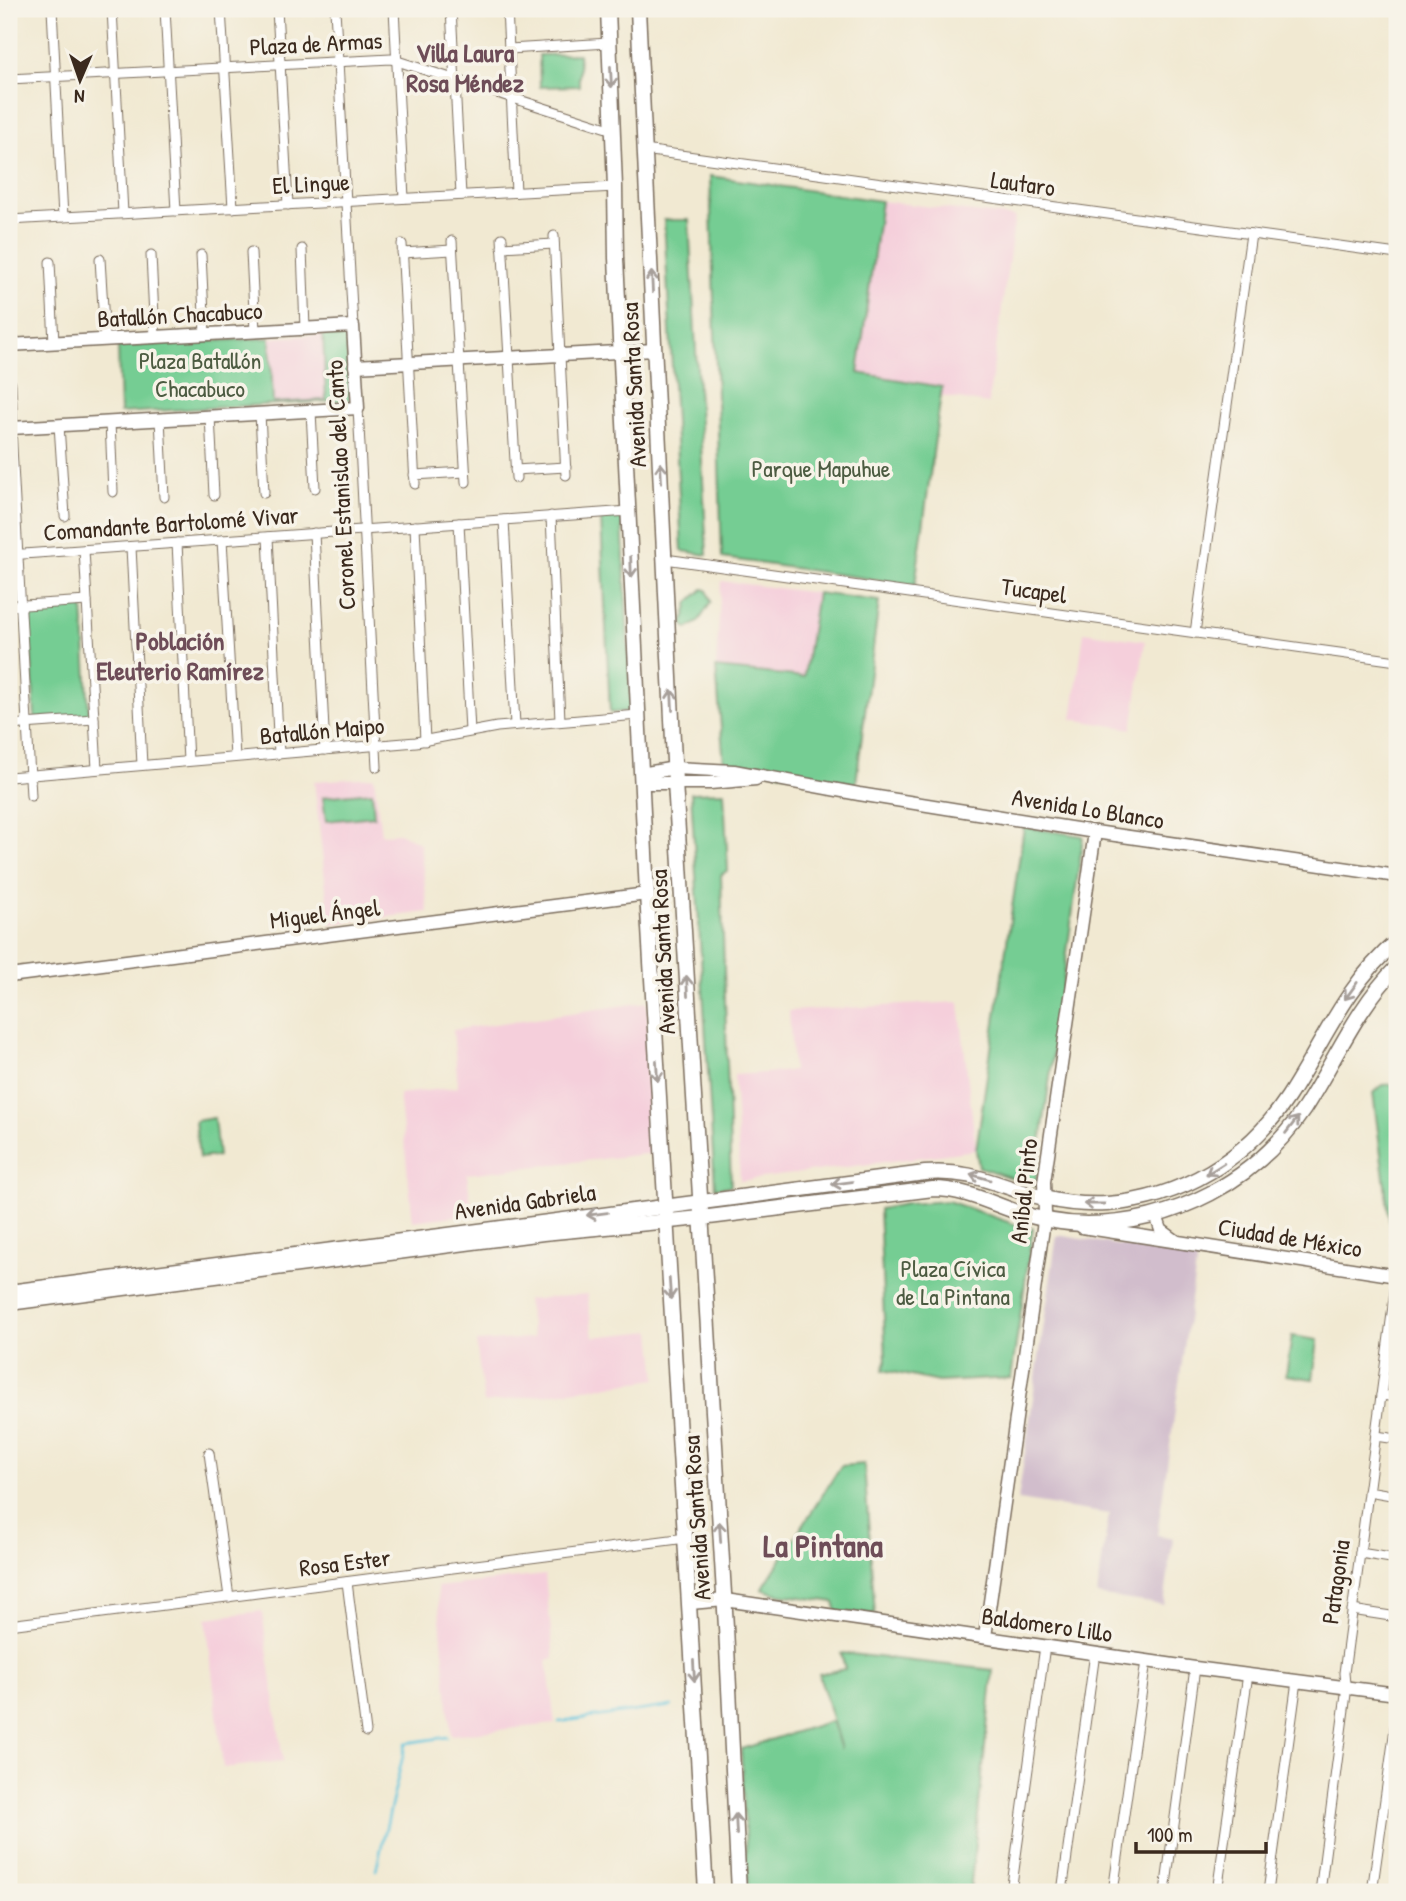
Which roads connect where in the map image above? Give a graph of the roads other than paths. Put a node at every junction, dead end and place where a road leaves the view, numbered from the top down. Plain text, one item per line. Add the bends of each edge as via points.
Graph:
1 (52, 9) edge
2 (112, 9) edge
3 (165, 9) edge
4 (221, 9) edge
5 (277, 9) edge
6 (335, 9) edge
7 (394, 9) edge
8 (451, 9) edge
9 (507, 9) edge
10 (608, 9) edge
11 (638, 9) edge
12 (609, 43) junction
13 (509, 49) junction
14 (397, 59) junction
15 (338, 61) junction
16 (280, 64) junction
17 (225, 67) junction
18 (169, 70) junction
19 (115, 73) junction
20 (56, 77) junction
21 (455, 78) junction
22 (9, 79) edge
23 (511, 96) junction
24 (613, 130) junction
25 (644, 150) junction
26 (615, 187) junction
27 (516, 192) junction
28 (461, 195) junction
29 (404, 198) junction
30 (346, 202) junction
31 (288, 205) junction
32 (233, 208) junction
33 (176, 211) junction
34 (123, 214) junction
35 (64, 217) junction
36 (9, 219) edge
37 (1251, 234) junction
38 (302, 249) dead end
39 (251, 252) dead end
40 (151, 254) dead end
41 (1397, 254) edge
42 (201, 255) dead end
43 (100, 259) dead end
44 (50, 262) dead end
45 (353, 326) junction
46 (305, 329) junction
47 (255, 331) junction
48 (205, 334) junction
49 (155, 337) junction
50 (105, 340) junction
51 (54, 343) junction
52 (9, 345) edge
53 (656, 350) junction
54 (626, 352) junction
55 (560, 355) junction
56 (509, 358) junction
57 (458, 360) junction
58 (408, 363) junction
59 (355, 366) junction
60 (9, 386) edge
61 (358, 408) junction
62 (311, 411) junction
63 (260, 414) junction
64 (210, 416) junction
65 (160, 419) junction
66 (110, 422) junction
67 (59, 425) junction
68 (11, 428) junction
69 (314, 488) dead end
70 (113, 492) dead end
71 (264, 493) dead end
72 (214, 495) dead end
73 (164, 497) dead end
74 (629, 511) junction
75 (65, 516) dead end
76 (551, 516) junction
77 (504, 520) junction
78 (459, 523) junction
79 (415, 526) junction
80 (364, 530) junction
81 (314, 533) junction
82 (268, 537) junction
83 (222, 540) junction
84 (177, 543) junction
85 (131, 547) junction
86 (84, 550) junction
87 (13, 555) edge
88 (665, 559) junction
89 (87, 601) junction
90 (21, 605) junction
91 (9, 606) edge
92 (1195, 633) junction
93 (1397, 661) edge
94 (638, 715) junction
95 (94, 719) junction
96 (561, 721) junction
97 (27, 724) junction
98 (515, 724) junction
99 (9, 725) edge
100 (470, 731) junction
101 (425, 741) junction
102 (376, 745) junction
103 (326, 750) junction
104 (279, 754) junction
105 (235, 757) junction
106 (188, 761) junction
107 (142, 765) junction
108 (377, 767) dead end
109 (97, 769) junction
110 (30, 775) junction
111 (675, 775) junction
112 (9, 777) edge
113 (641, 778) junction
114 (31, 796) dead end
115 (1094, 832) junction
116 (1397, 876) edge
117 (647, 894) junction
118 (1397, 941) edge
119 (1397, 967) edge
120 (9, 976) edge
121 (1315, 1050) junction
122 (1332, 1060) junction
123 (1045, 1199) junction
124 (1144, 1199) junction
125 (700, 1201) junction
126 (665, 1206) junction
127 (1156, 1215) junction
128 (701, 1218) junction
129 (1045, 1220) junction
130 (666, 1221) junction
131 (1072, 1223) junction
132 (1176, 1241) junction
133 (1397, 1276) edge
134 (9, 1292) edge
135 (9, 1303) edge
136 (1393, 1340) edge
137 (1381, 1395) junction
138 (1397, 1397) edge
139 (1376, 1436) junction
140 (1397, 1439) edge
141 (209, 1454) dead end
142 (1368, 1491) junction
143 (1397, 1496) edge
144 (686, 1538) junction
145 (1360, 1553) junction
146 (1397, 1559) edge
147 (347, 1582) junction
148 (229, 1597) junction
149 (724, 1600) junction
150 (690, 1603) junction
151 (1352, 1610) junction
152 (1397, 1617) edge
153 (9, 1625) edge
154 (985, 1637) junction
155 (1045, 1646) junction
156 (1095, 1653) junction
157 (1146, 1661) junction
158 (1195, 1668) junction
159 (1248, 1674) junction
160 (1297, 1681) junction
161 (1345, 1686) junction
162 (1397, 1694) edge
163 (1397, 1714) edge
164 (366, 1732) dead end
165 (706, 1892) edge
166 (739, 1892) edge
167 (1011, 1892) edge
168 (1062, 1892) edge
169 (1114, 1892) edge
170 (1166, 1892) edge
171 (1217, 1892) edge
172 (1268, 1892) edge
173 (1321, 1892) edge
174 (1372, 1892) edge

1 - 20 street
2 - 19 street
3 - 18 street
4 - 17 street
5 - 16 street
6 - 15 street, Coronel Estanislao del Canto
7 - 14 street
8 - 21 street
9 - 13 street
10 - 12 main road, Avenida Santa Rosa
11 - 25 main road, Avenida Santa Rosa
12 - 13 street
12 -> 24 main road, Avenida Santa Rosa
13 - 23 street
14 - 15 street, Plaza de Armas
14 - 21 street, Plaza de Armas
14 - 29 street
15 - 16 street, Plaza de Armas
15 - 30 street, Coronel Estanislao del Canto
16 - 17 street, Plaza de Armas
16 - 31 street
17 - 18 street, Plaza de Armas
17 - 32 street
18 - 19 street, Plaza de Armas
18 - 33 street
19 - 20 street, Plaza de Armas
19 - 34 street
20 - 22 street, Plaza de Armas
20 - 35 street
21 - 23 street, Plaza de Armas
21 - 28 street
23 - 24 street, Plaza de Armas
23 - 27 street
24 - 26 main road, Avenida Santa Rosa
25 - 37 street, Lautaro
53 -> 25 main road, Avenida Santa Rosa
26 - 27 street, El Lingue
26 - 54 main road, Avenida Santa Rosa via 616,258
27 - 28 street, El Lingue
28 - 29 street, El Lingue
29 - 30 street, El Lingue
30 - 31 street, El Lingue
30 - 45 street, Coronel Estanislao del Canto
31 - 32 street, El Lingue
32 - 33 street, El Lingue
33 - 34 street, El Lingue
34 - 35 street, El Lingue
35 - 36 street, El Lingue
37 - 41 street, Lautaro
37 - 92 street
38 - 46 street
39 - 47 street
40 - 49 street
42 - 48 street
43 - 50 street
44 - 51 street
45 - 46 street, Batallón Chacabuco
45 - 59 street, Coronel Estanislao del Canto
46 - 47 street, Batallón Chacabuco
47 - 48 street, Batallón Chacabuco
48 - 49 street, Batallón Chacabuco
49 - 50 street, Batallón Chacabuco
50 - 51 street, Batallón Chacabuco
51 - 52 street, Batallón Chacabuco
53 - 54 street
88 -> 53 main road, Avenida Santa Rosa
54 - 55 street
54 - 74 main road, Avenida Santa Rosa
55 - 56 street
55 - 56 street via 566,471 516,474
55 - 56 street via 554,240 502,242
56 - 57 street
57 - 58 street
57 - 58 street via 452,246 402,248
57 - 58 street via 465,477 415,480
58 - 59 street
59 - 61 street, Coronel Estanislao del Canto
60 - 68 street
61 - 62 street
61 - 80 street, Coronel Estanislao del Canto
62 - 63 street
62 - 69 street
63 - 64 street
63 - 71 street
64 - 65 street
64 - 72 street
65 - 66 street
65 - 73 street
66 - 67 street
66 - 70 street
67 - 68 street
67 - 75 street
68 - 87 street
74 - 76 street, Comandante Bartolomé Vivar
74 -> 94 main road, Avenida Santa Rosa
76 - 77 street, Comandante Bartolomé Vivar
76 - 96 street
77 - 78 street, Comandante Bartolomé Vivar
77 - 98 street
78 - 79 street, Comandante Bartolomé Vivar
78 - 100 street
79 - 80 street, Comandante Bartolomé Vivar
79 - 101 street
80 - 81 street, Comandante Bartolomé Vivar
80 - 102 street, Coronel Estanislao del Canto
81 - 82 street, Comandante Bartolomé Vivar
81 - 103 street
82 - 83 street, Comandante Bartolomé Vivar
82 - 104 street
83 - 84 street, Comandante Bartolomé Vivar
83 - 105 street
84 - 85 street, Comandante Bartolomé Vivar
84 - 106 street
85 - 86 street, Comandante Bartolomé Vivar
85 - 107 street
86 - 87 street, Comandante Bartolomé Vivar
86 - 89 street
87 - 90 street
88 - 92 street, Tucapel
111 -> 88 main road, Avenida Santa Rosa
89 - 90 street
89 - 95 street
90 - 91 street
90 - 97 street
92 - 93 street, Tucapel
94 - 96 street, Batallón Maipo
94 - 113 main road, Avenida Santa Rosa
95 - 97 street
95 - 109 street
96 - 98 street, Batallón Maipo
97 - 99 street
97 - 110 street
98 - 100 street, Batallón Maipo
100 - 101 street, Batallón Maipo
101 - 102 street, Batallón Maipo
102 - 103 street, Batallón Maipo
102 - 108 street, Coronel Estanislao del Canto
103 - 104 street, Batallón Maipo
104 - 105 street, Batallón Maipo
105 - 106 street, Batallón Maipo
106 - 107 street, Batallón Maipo
107 - 109 street, Batallón Maipo
109 - 110 street, Batallón Maipo
110 - 112 street, Batallón Maipo
110 - 114 street
111 - 113 street, Avenida Lo Blanco
111 - 115 street, Avenida Lo Blanco via 774,779
125 -> 111 main road, Avenida Santa Rosa
113 - 117 main road, Avenida Santa Rosa
115 - 116 street, Avenida Lo Blanco
115 - 123 street, Aníbal Pinto
117 - 120 street, Miguel Ángel
117 -> 126 main road, Avenida Santa Rosa
118 -> 121 main road, Avenida Gabriela via 1356,983
119 - 122 main road, Avenida Gabriela via 1360,1012
121 - 122 main road
121 -> 124 main road, Avenida Gabriela via 1279,1110 1249,1143 1202,1177
127 -> 122 main road, Avenida Gabriela via 1212,1193 1264,1156 1296,1120
124 -> 123 main road, Avenida Gabriela via 1090,1204
123 -> 125 main road, Avenida Gabriela via 949,1172
123 - 129 street, Aníbal Pinto
124 - 127 main road
125 - 126 main road, Avenida Gabriela
125 - 128 main road, Avenida Santa Rosa
126 - 130 main road, Avenida Santa Rosa
126 -> 134 main road, Avenida Gabriela
127 - 131 main road, Avenida Gabriela via 1115,1223
127 - 132 street via 1165,1235
128 - 129 main road, Avenida Gabriela via 940,1189 965,1192
128 - 130 main road, Avenida Gabriela
149 -> 128 main road, Avenida Santa Rosa
129 - 131 main road, Avenida Gabriela
129 - 154 street, Aníbal Pinto
130 - 135 main road, Avenida Gabriela
130 -> 144 main road, Avenida Santa Rosa
131 - 132 street, Ciudad de México via 1109,1233
132 - 133 street, Ciudad de México
133 - 136 street, Patagonia
136 - 137 street, Patagonia
137 - 138 street
137 - 139 street, Patagonia
139 - 140 street
139 - 142 street, Patagonia
141 - 148 street
142 - 143 street
142 - 145 street, Patagonia
144 - 147 street, Rosa Ester
144 - 150 main road, Avenida Santa Rosa
145 - 146 street
145 - 151 street, Patagonia
147 - 148 street, Rosa Ester
147 - 164 street
148 - 153 street, Rosa Ester
149 - 150 street, Baldomero Lillo
149 - 154 street, Baldomero Lillo
166 -> 149 main road, Avenida Santa Rosa
150 -> 165 main road, Avenida Santa Rosa
151 - 152 street
151 - 161 street, Patagonia
154 - 155 street, Baldomero Lillo
155 - 156 street, Baldomero Lillo
155 - 167 street
156 - 157 street, Baldomero Lillo
156 - 168 street
157 - 158 street, Baldomero Lillo
157 - 169 street
158 - 159 street, Baldomero Lillo
158 - 170 street
159 - 160 street, Baldomero Lillo
159 - 171 street
160 - 161 street, Baldomero Lillo
160 - 172 street
161 - 162 street, Baldomero Lillo
161 - 173 street, Patagonia
163 - 174 street

